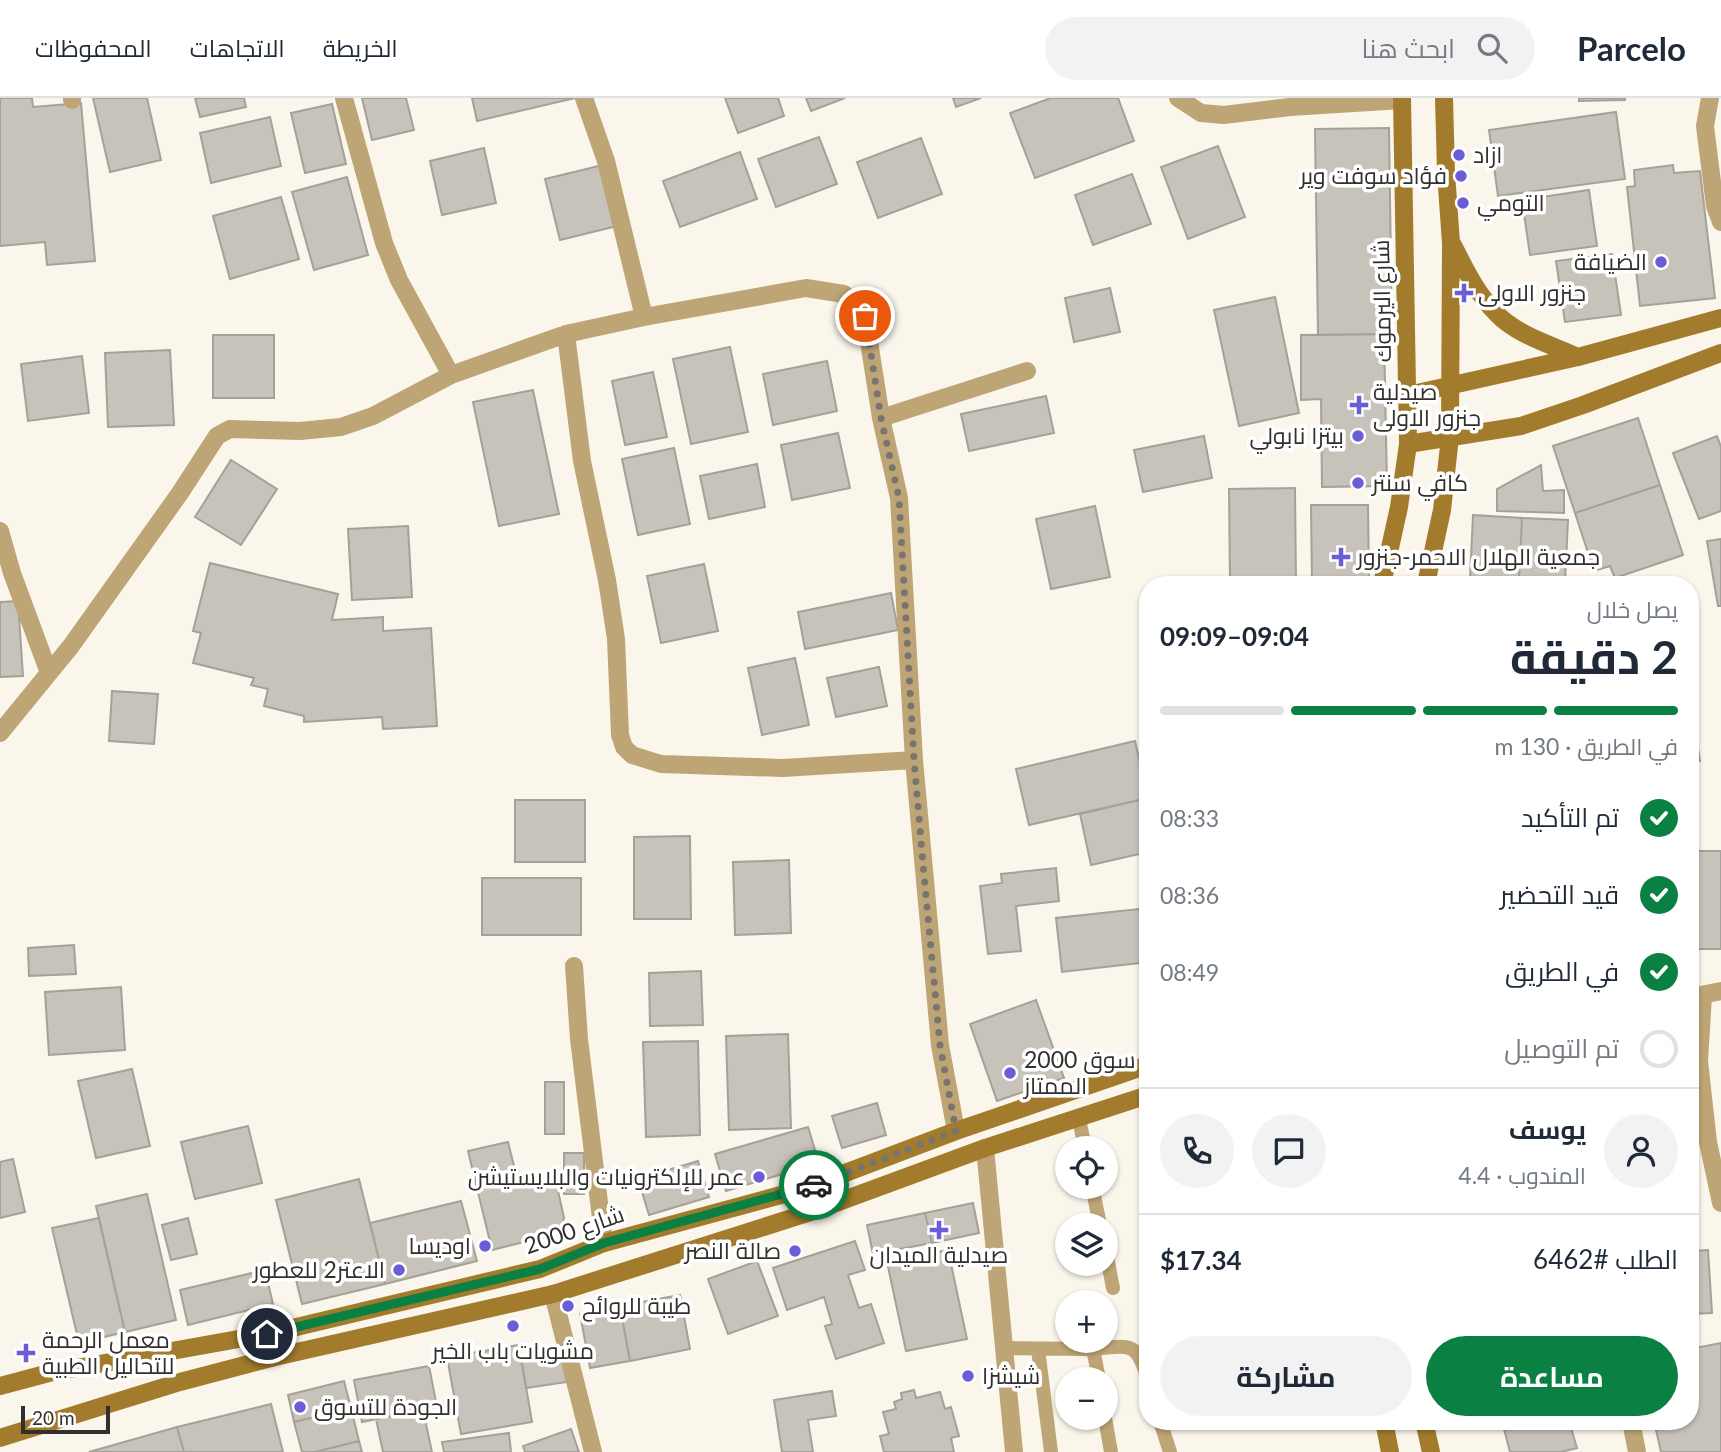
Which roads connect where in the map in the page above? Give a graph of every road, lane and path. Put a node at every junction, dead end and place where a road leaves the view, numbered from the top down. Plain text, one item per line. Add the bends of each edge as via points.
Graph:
1 (344, 98) edge
2 (584, 98) edge
3 (1178, 98) edge
4 (1444, 98) edge
5 (1710, 98) edge
6 (1402, 99) edge
7 (1713, 124) edge
8 (1721, 222) edge
9 (1451, 243) junction
10 (644, 317) junction
11 (1721, 318) edge
12 (566, 334) junction
13 (1721, 353) edge
14 (1578, 357) junction
15 (1027, 371) dead end
16 (451, 375) junction
17 (1450, 387) junction
18 (1408, 395) junction
19 (881, 418) junction
20 (1450, 437) junction
21 (1408, 444) junction
22 (0, 531) edge
23 (1384, 576) edge
24 (1428, 576) edge
25 (49, 673) junction
26 (0, 733) edge
27 (914, 760) junction
28 (574, 966) dead end
29 (1705, 995) edge
30 (1139, 1068) edge
31 (1139, 1099) edge
32 (1079, 1119) junction
33 (956, 1131) junction
34 (1083, 1136) edge
35 (985, 1148) junction
36 (1721, 1203) edge
37 (604, 1243) junction
38 (1111, 1276) edge
39 (1113, 1288) dead end
40 (553, 1294) junction
41 (1118, 1347) edge
42 (1004, 1348) junction
43 (1038, 1349) junction
44 (1055, 1349) edge
45 (1139, 1355) edge
46 (0, 1386) edge
47 (1107, 1430) edge
48 (1163, 1430) edge
49 (1386, 1430) edge
50 (1426, 1430) edge
51 (1633, 1430) edge
52 (0, 1438) edge
53 (593, 1452) edge
54 (1014, 1452) edge
55 (1051, 1452) edge
56 (1111, 1452) edge
57 (1170, 1452) edge
58 (1390, 1452) edge
59 (1431, 1452) edge
60 (1637, 1452) edge

1 - 16 street via 384,243
2 - 10 street via 606,161
3 - 6 street via 1201,113 1224,115
4 - 9 main road
5 - 7 street
6 - 18 main road, شارع اليرموك
7 - 8 street via 1715,206
9 - 14 main road via 1497,315 1526,334
9 - 17 main road
10 - 12 street
10 - 19 street via 806,289 844,294 865,316
11 - 14 main road
12 - 16 street
12 - 27 street via 582,461 616,639 624,747 632,755 661,764 783,768
13 - 20 main road via 1521,426
14 - 17 main road
15 - 19 street
16 - 25 street via 373,416 341,427 230,429 217,436
17 - 18 main road
17 - 20 main road
18 - 21 main road, شارع اليرموك
19 - 27 street via 899,498
20 - 21 main road
20 - 24 main road via 1442,510
21 - 23 main road, شارع اليرموك
22 - 25 street
25 - 26 street
27 - 33 street via 940,1045
28 - 37 street
29 - 36 street via 1699,1061 1708,1142
30 - 33 main road, شارع 2000
31 - 32 main road
32 - 34 lane
32 - 35 main road
33 - 37 main road, شارع 2000 via 803,1189
35 - 40 main road via 814,1211
35 - 42 street
37 - 46 main road, شارع 2000 via 540,1269 293,1328
38 - 39 lane
40 - 52 main road via 275,1357
40 - 53 street
41 - 45 lane
42 - 43 lane
42 - 54 street
43 - 44 lane
43 - 55 lane
47 - 56 lane
48 - 57 lane
49 - 58 main road
50 - 59 main road
51 - 60 street

